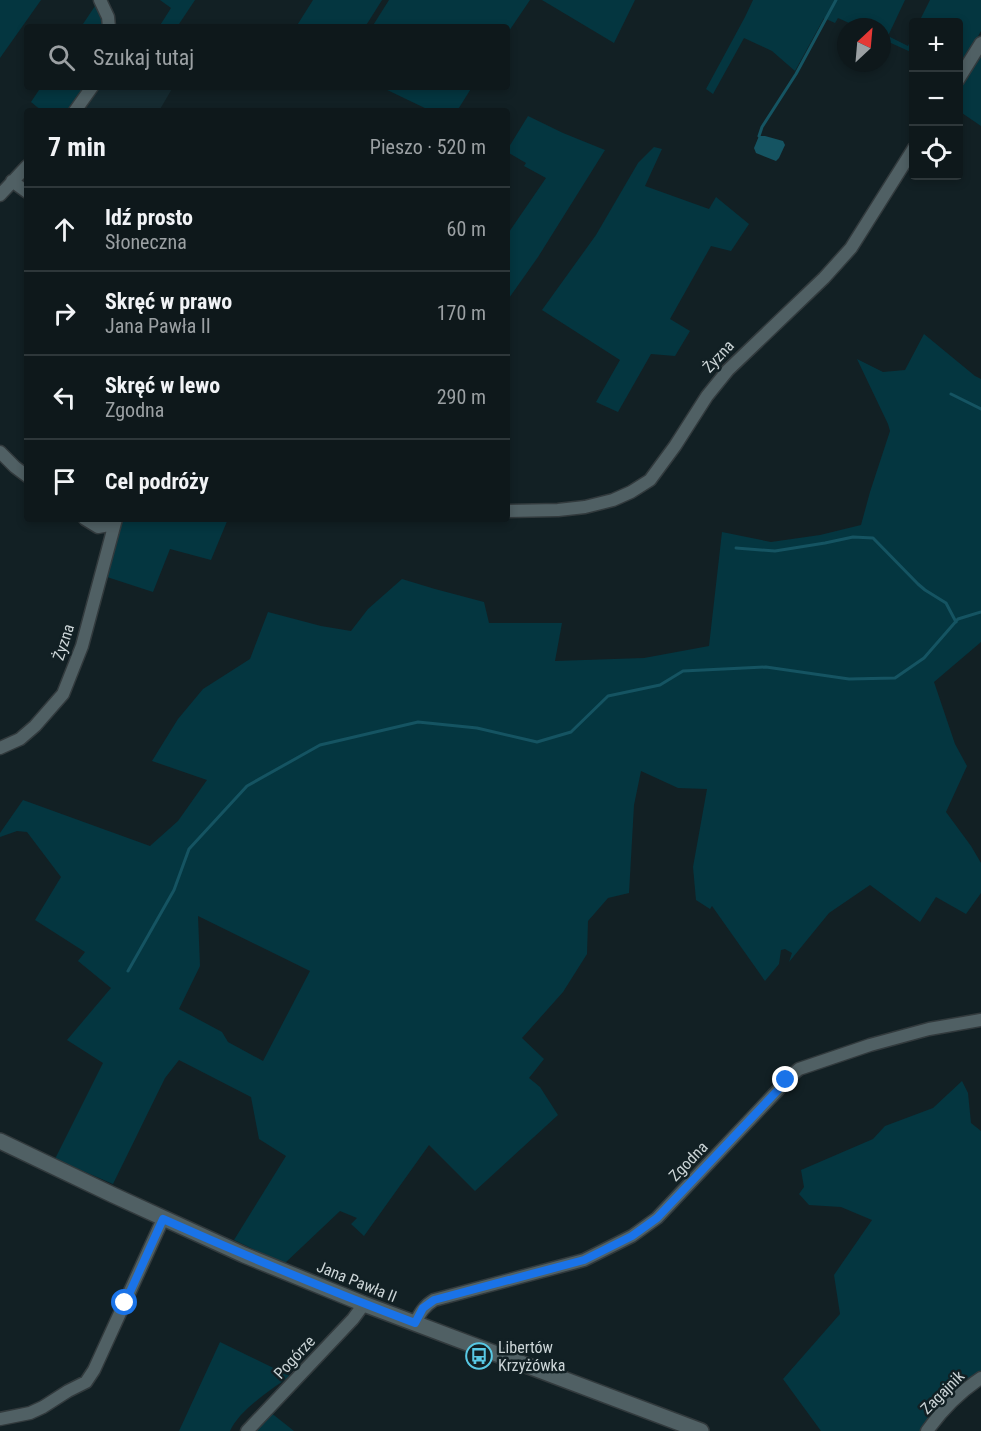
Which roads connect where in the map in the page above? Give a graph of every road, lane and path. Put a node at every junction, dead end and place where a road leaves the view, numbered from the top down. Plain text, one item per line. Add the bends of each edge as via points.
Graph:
1 (100, 0) edge
2 (109, 24) edge
3 (981, 43) edge
4 (963, 72) edge
5 (90, 90) edge
6 (77, 108) edge
7 (909, 156) edge
8 (24, 169) edge
9 (12, 182) junction
10 (24, 190) edge
11 (0, 195) edge
12 (0, 452) edge
13 (24, 474) edge
14 (510, 511) edge
15 (90, 522) edge
16 (115, 522) edge
17 (0, 748) edge
18 (981, 1020) edge
19 (4, 1143) edge
20 (163, 1219) junction
21 (364, 1304) junction
22 (415, 1323) junction
23 (981, 1378) edge
24 (0, 1419) edge
25 (246, 1431) edge
26 (701, 1431) edge
27 (927, 1431) edge

1 - 2 street
3 - 4 street
5 - 6 street
7 - 14 street, Żyzna via 851,249 728,370 650,480 613,500 585,507
8 - 9 street
9 - 10 street
9 - 11 street
12 - 13 street
15 - 16 street via 98,527
16 - 17 street, Żyzna via 82,646 63,694 20,740
18 - 22 street, Zgodna via 929,1029 799,1069 657,1218 632,1236 584,1260 434,1300 423,1308
19 - 20 street, Jana Pawła II
20 - 21 street, Jana Pawła II
20 - 24 street via 86,1382 30,1413
21 - 22 street, Jana Pawła II
21 - 25 street, Pogórze
22 - 26 street, Jana Pawła II
23 - 27 street, Zagajnik via 955,1398

